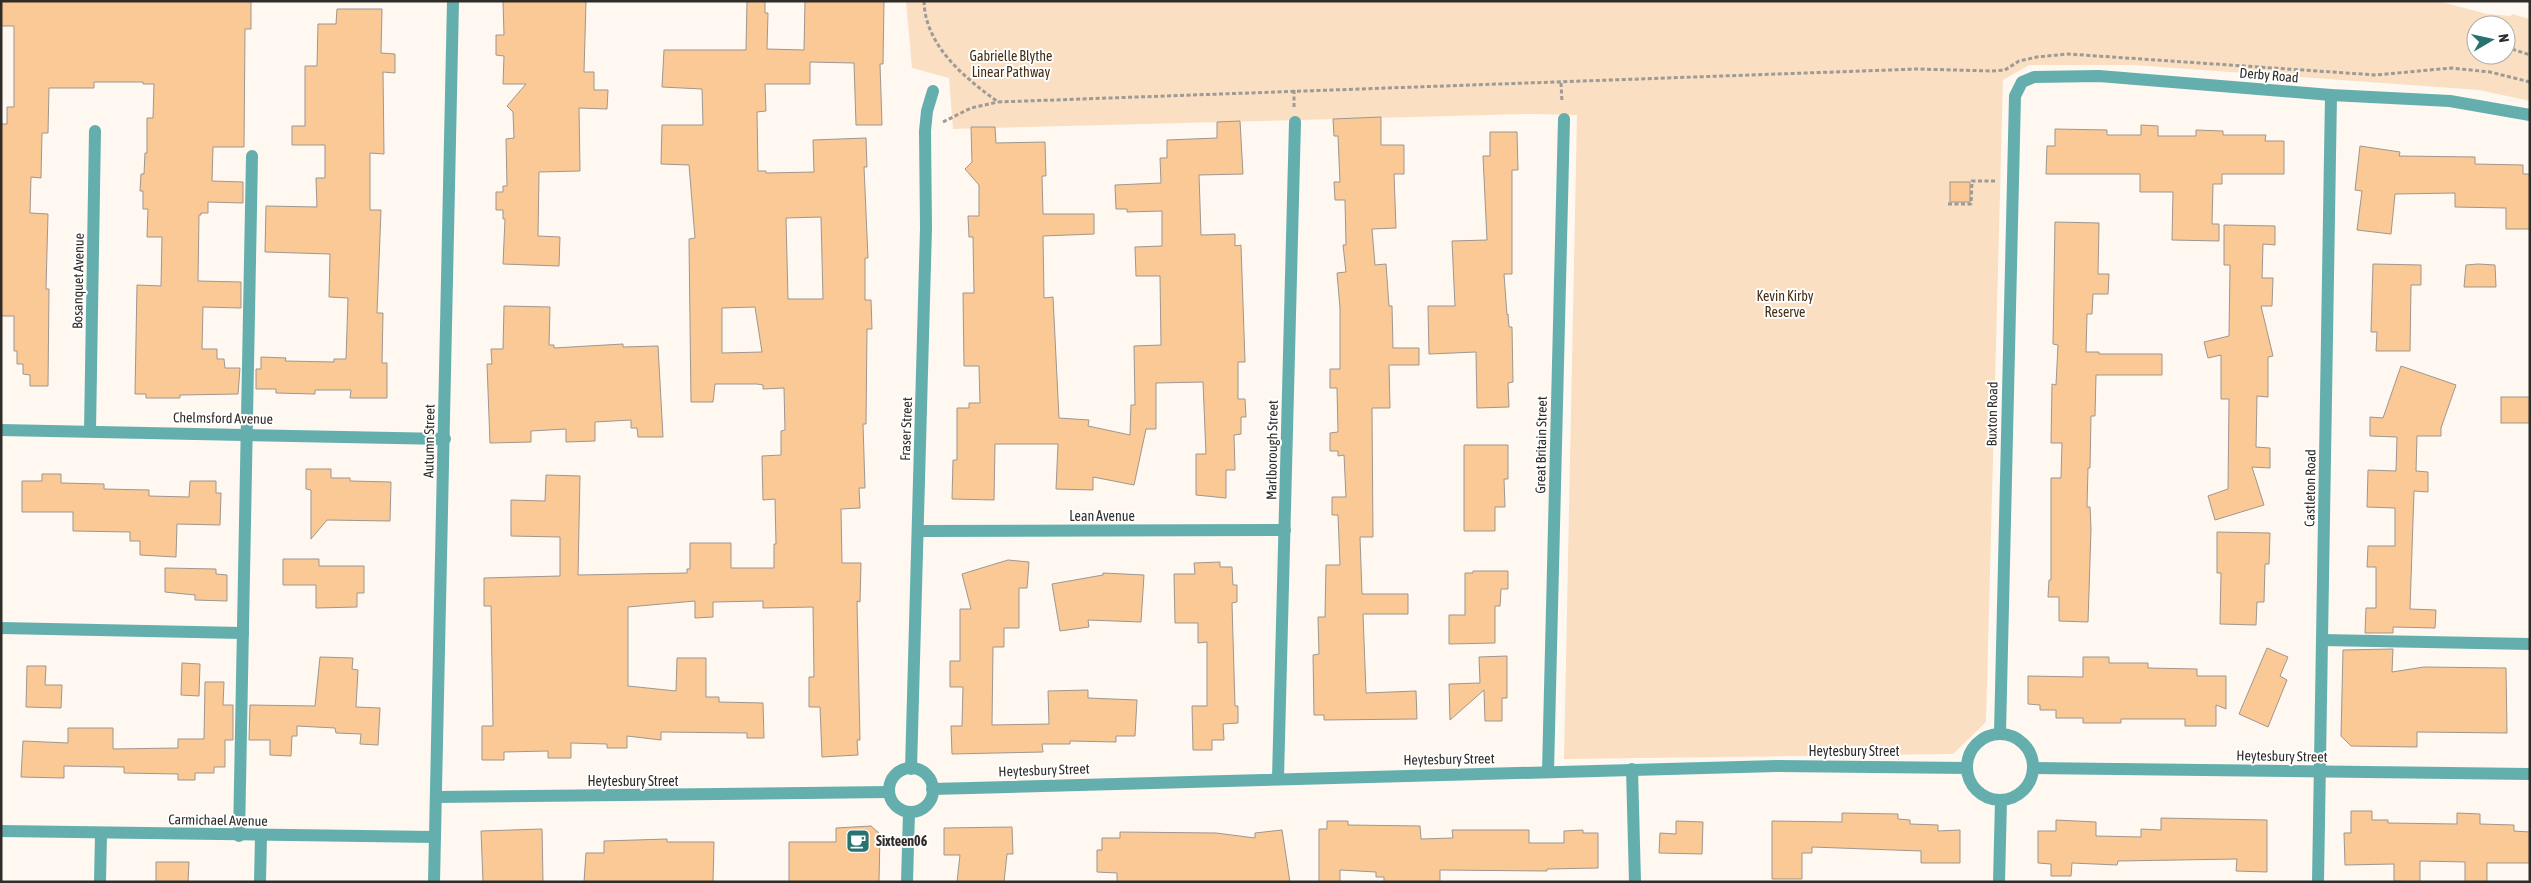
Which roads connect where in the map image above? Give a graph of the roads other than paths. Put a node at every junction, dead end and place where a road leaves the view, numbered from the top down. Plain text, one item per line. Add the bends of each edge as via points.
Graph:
1 (454, 1) edge
2 (933, 91) dead end
3 (2332, 95) junction
4 (2015, 96) joint
5 (2530, 115) edge
6 (1564, 118) dead end
7 (1295, 122) dead end
8 (95, 131) dead end
9 (252, 156) dead end
10 (1, 430) edge
11 (90, 431) junction
12 (247, 433) junction
13 (445, 439) junction
14 (1285, 530) junction
15 (918, 531) junction
16 (1, 628) edge
17 (243, 633) junction
18 (2322, 640) junction
19 (2530, 644) edge
20 (2000, 733) junction
21 (912, 768) junction
22 (1966, 768) junction
23 (2033, 768) junction
24 (1632, 770) junction
25 (2320, 771) junction
26 (1548, 772) junction
27 (2530, 774) edge
28 (1278, 778) junction
29 (932, 789) junction
30 (889, 792) junction
31 (436, 797) junction
32 (2001, 800) junction
33 (909, 812) junction
34 (1, 832) edge
35 (101, 834) junction
36 (239, 836) junction
37 (261, 836) junction
38 (436, 837) junction
39 (100, 882) edge
40 (260, 882) edge
41 (434, 882) edge
42 (907, 882) edge
43 (1635, 882) edge
44 (1999, 882) edge
45 (2318, 882) edge

1 - 13 street, Autumn Street
2 - 15 street, Fraser Street via 925,131 926,228
3 - 4 street, Derby Road via 2099,76 2034,77 2022,82
3 - 5 street, Derby Road via 2450,101
3 - 18 street, Castleton Road
4 - 20 street, Buxton Road
6 - 26 street, Great Britain Street
7 - 14 street, Marlborough Street
8 - 11 street, Bosanquet Avenue
9 - 12 street
10 - 11 street, Chelmsford Avenue
11 - 12 street, Chelmsford Avenue
12 - 13 street, Chelmsford Avenue
12 - 17 street
13 - 31 street, Autumn Street
14 - 15 street, Lean Avenue
14 - 28 street, Marlborough Street
15 - 21 street, Fraser Street
16 - 17 street
17 - 36 street
18 - 19 street
18 - 25 street, Castleton Road
20 - 22 street via 1981,739 1970,751
20 - 23 street via 2018,738 2032,755
21 - 29 street via 928,777
21 - 30 street via 893,778
22 - 24 street, Heytesbury Street via 1777,766
22 - 32 street via 1981,794
23 - 25 street, Heytesbury Street
23 - 32 street via 2028,785 2016,796
24 - 26 street, Heytesbury Street
24 - 43 street
25 - 27 street, Heytesbury Street
25 - 45 street, Castleton Road
26 - 28 street, Heytesbury Street
28 - 29 street, Heytesbury Street
29 - 33 street via 929,803 916,812
30 - 31 street, Heytesbury Street
30 - 33 street via 893,803
31 - 38 street, Autumn Street
32 - 44 street
33 - 42 street
34 - 35 street, Carmichael Avenue
35 - 36 street, Carmichael Avenue
35 - 39 street
36 - 37 street, Carmichael Avenue
37 - 38 street, Carmichael Avenue
37 - 40 street
38 - 41 street, Autumn Street

